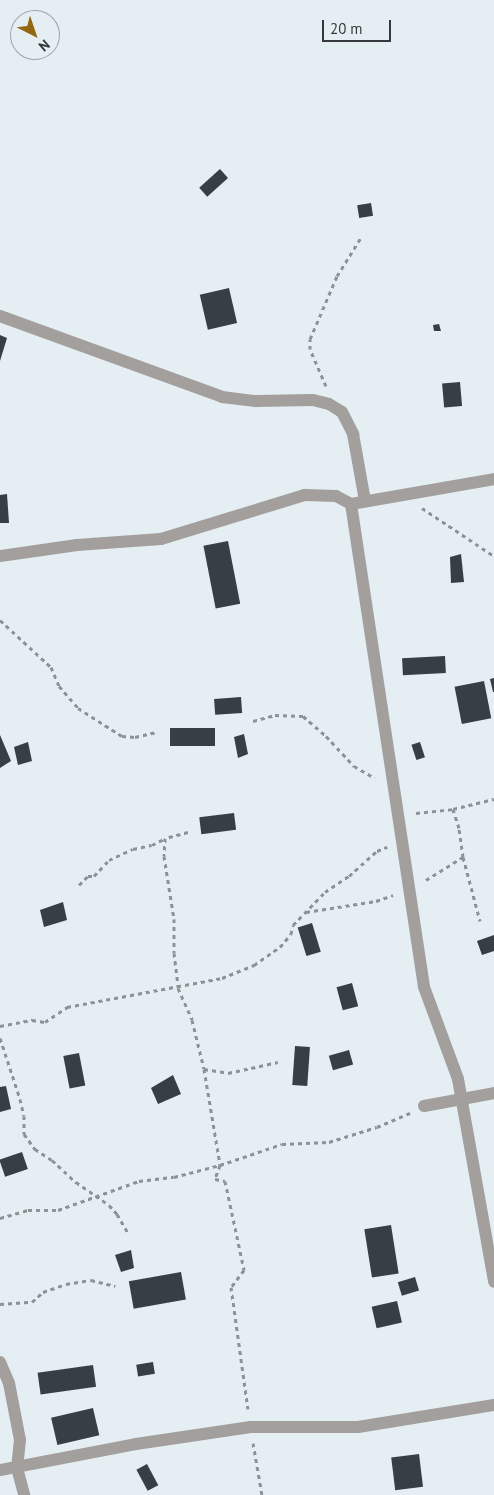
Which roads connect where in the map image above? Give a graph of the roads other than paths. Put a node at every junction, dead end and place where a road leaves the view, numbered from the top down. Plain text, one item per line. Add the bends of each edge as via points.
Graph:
1 (0, 316) edge
2 (494, 479) edge
3 (365, 501) junction
4 (352, 504) junction
5 (0, 556) edge
6 (494, 1093) edge
7 (462, 1099) junction
8 (424, 1106) road end
9 (494, 1282) edge
10 (0, 1362) edge
11 (494, 1406) edge
12 (17, 1468) junction
13 (0, 1470) edge
14 (24, 1495) edge

1 - 3 street via 222,397 256,401 313,400 329,404 342,412 353,434
2 - 3 street
3 - 4 street
4 - 5 street via 336,496 305,495 161,539 77,545
4 - 7 street via 424,987 458,1079
6 - 7 street
7 - 8 street
7 - 9 street
10 - 12 street via 9,1383 20,1440
11 - 12 street via 358,1427 251,1427 136,1444
12 - 13 street
12 - 14 street

